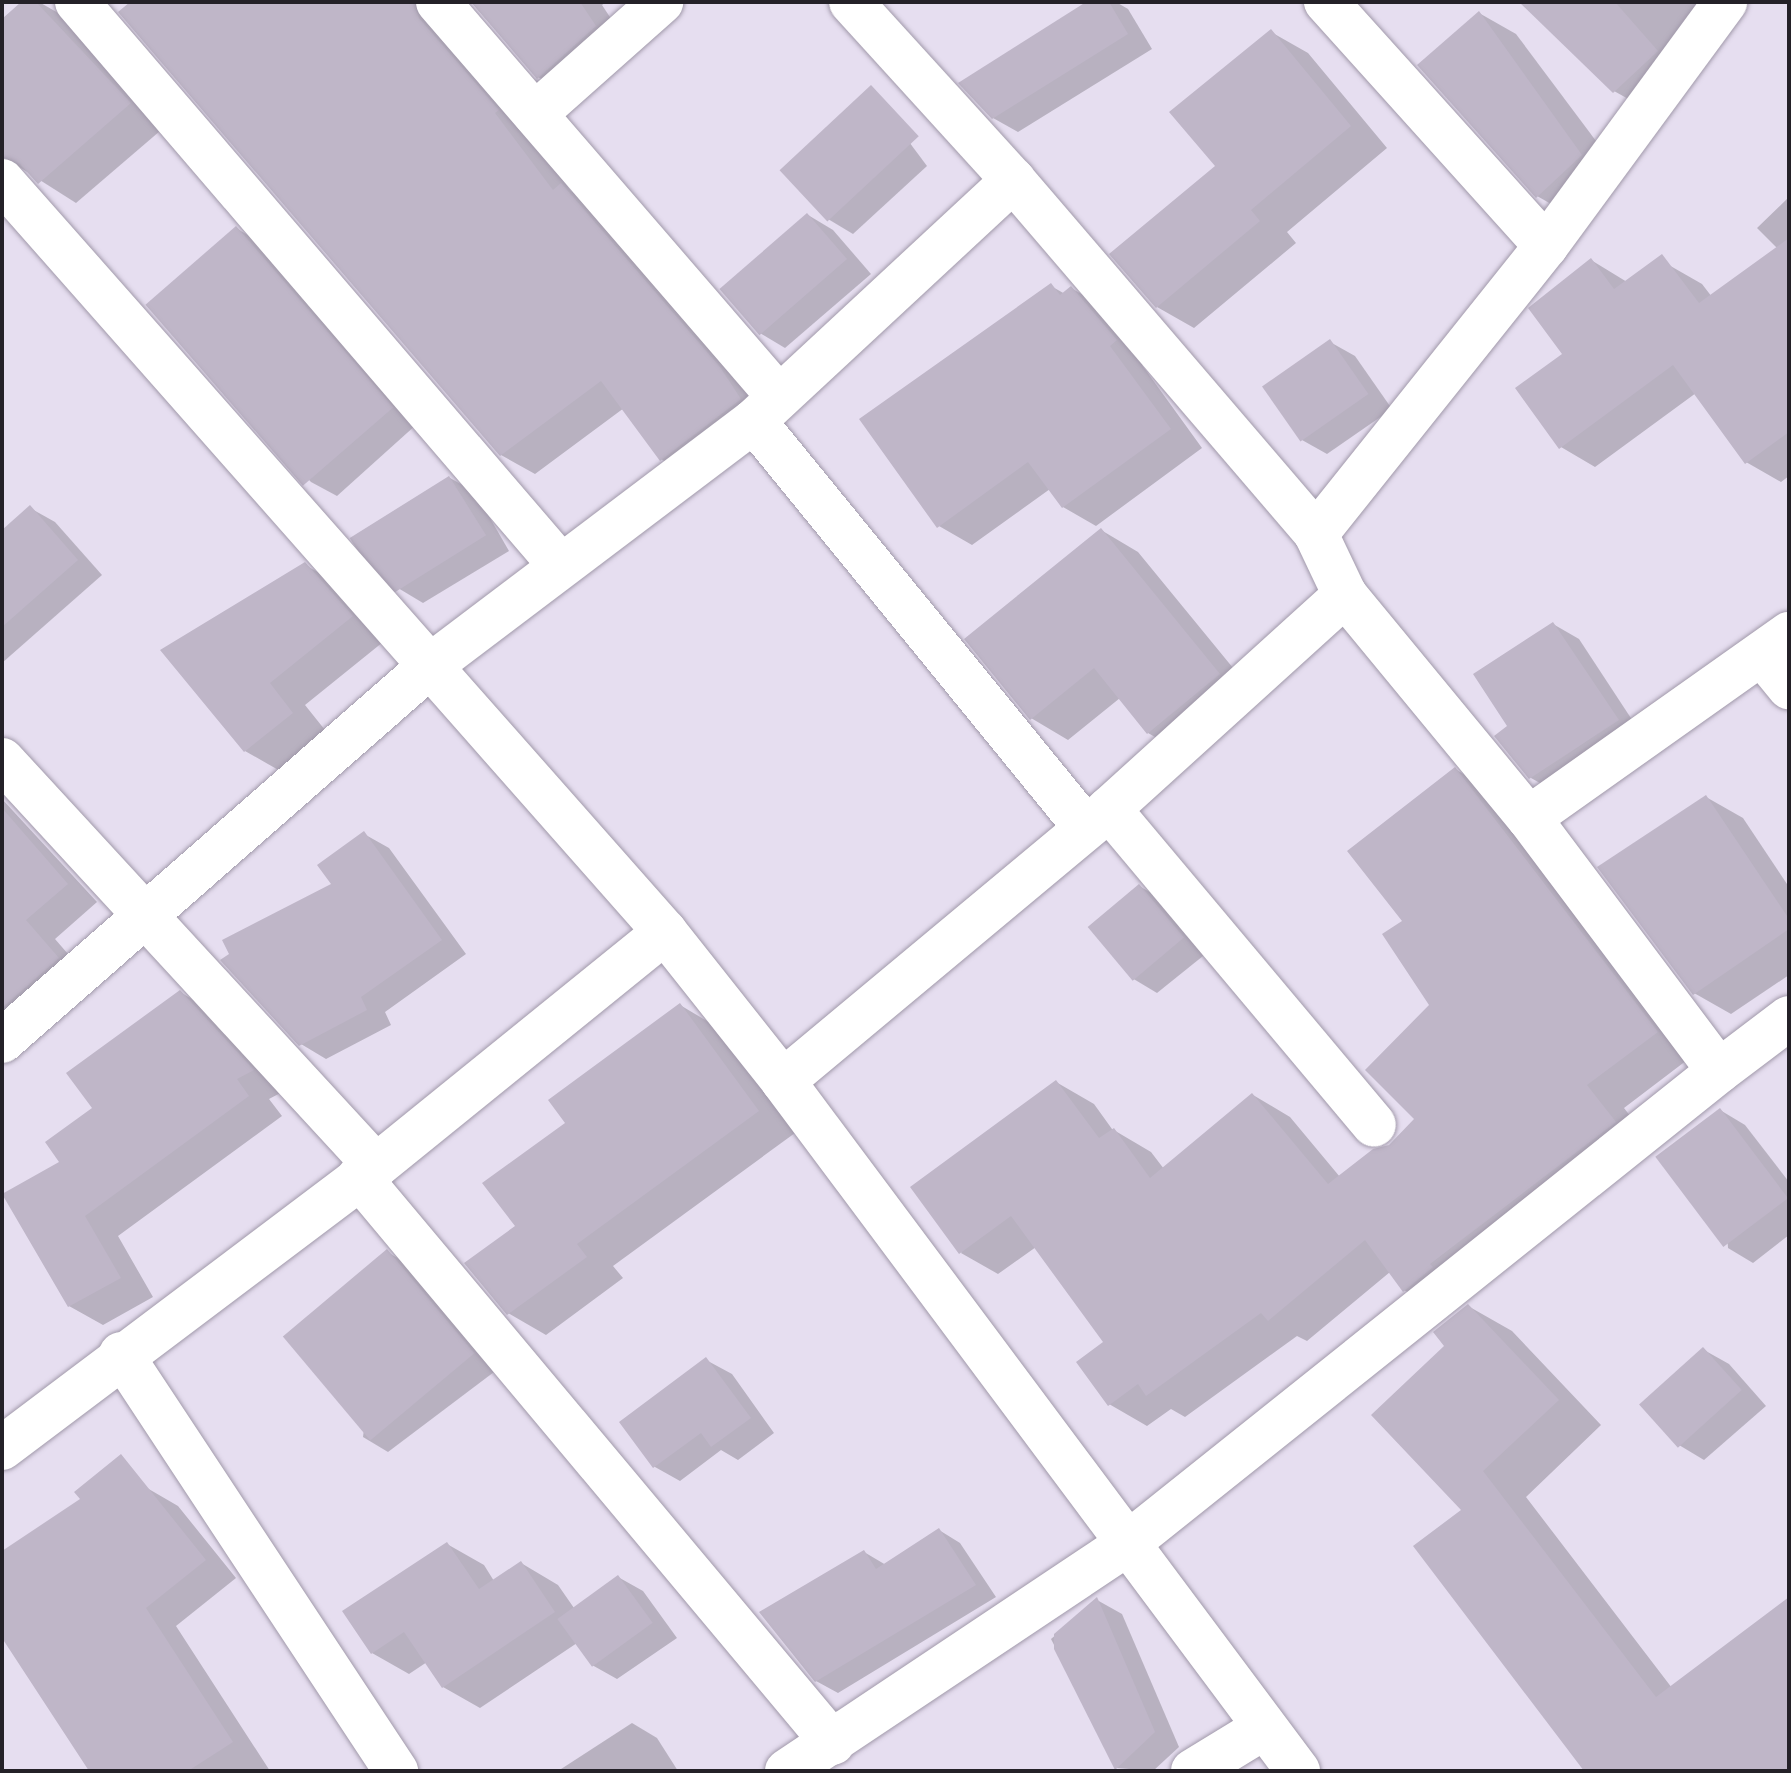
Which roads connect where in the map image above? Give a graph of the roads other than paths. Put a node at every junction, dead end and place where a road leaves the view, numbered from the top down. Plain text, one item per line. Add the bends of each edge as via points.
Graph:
1 (77, 2) edge
2 (438, 2) edge
3 (661, 2) edge
4 (851, 2) edge
5 (1326, 2) edge
6 (1725, 2) edge
7 (535, 114) junction
8 (1013, 180) junction
9 (2, 181) edge
10 (1546, 246) junction
11 (767, 409) junction
12 (1316, 534) junction
13 (561, 566) junction
14 (1345, 595) junction
15 (1780, 658) edge
16 (431, 665) junction
17 (2, 760) edge
18 (1097, 818) junction
19 (1529, 818) junction
20 (144, 917) junction
21 (665, 932) junction
22 (1789, 1018) edge
23 (2, 1041) edge
24 (1719, 1071) junction
25 (783, 1081) junction
26 (1374, 1125) dead end
27 (368, 1171) junction
28 (121, 1354) junction
29 (2, 1448) edge
30 (1127, 1544) junction
31 (1265, 1727) junction
32 (833, 1743) junction
33 (396, 1771) edge
34 (787, 1771) edge
35 (1193, 1771) edge
36 (1298, 1771) edge

1 - 13 street
2 - 7 street
3 - 7 street
4 - 8 street
5 - 10 street
6 - 10 street
7 - 11 street
8 - 11 street
8 - 12 street
9 - 16 street
10 - 12 street
11 - 13 street
11 - 18 street
12 - 14 street
13 - 16 street
14 - 18 street
14 - 19 street
15 - 19 street
16 - 20 street
16 - 21 street
17 - 20 street
18 - 25 street
18 - 26 street
19 - 24 street
20 - 23 street
20 - 27 street
21 - 25 street
21 - 27 street
22 - 24 street
24 - 30 street
25 - 30 street
27 - 28 street
27 - 32 street
28 - 29 street
28 - 33 street
30 - 31 street
30 - 32 street
31 - 35 street
31 - 36 street
32 - 34 street

